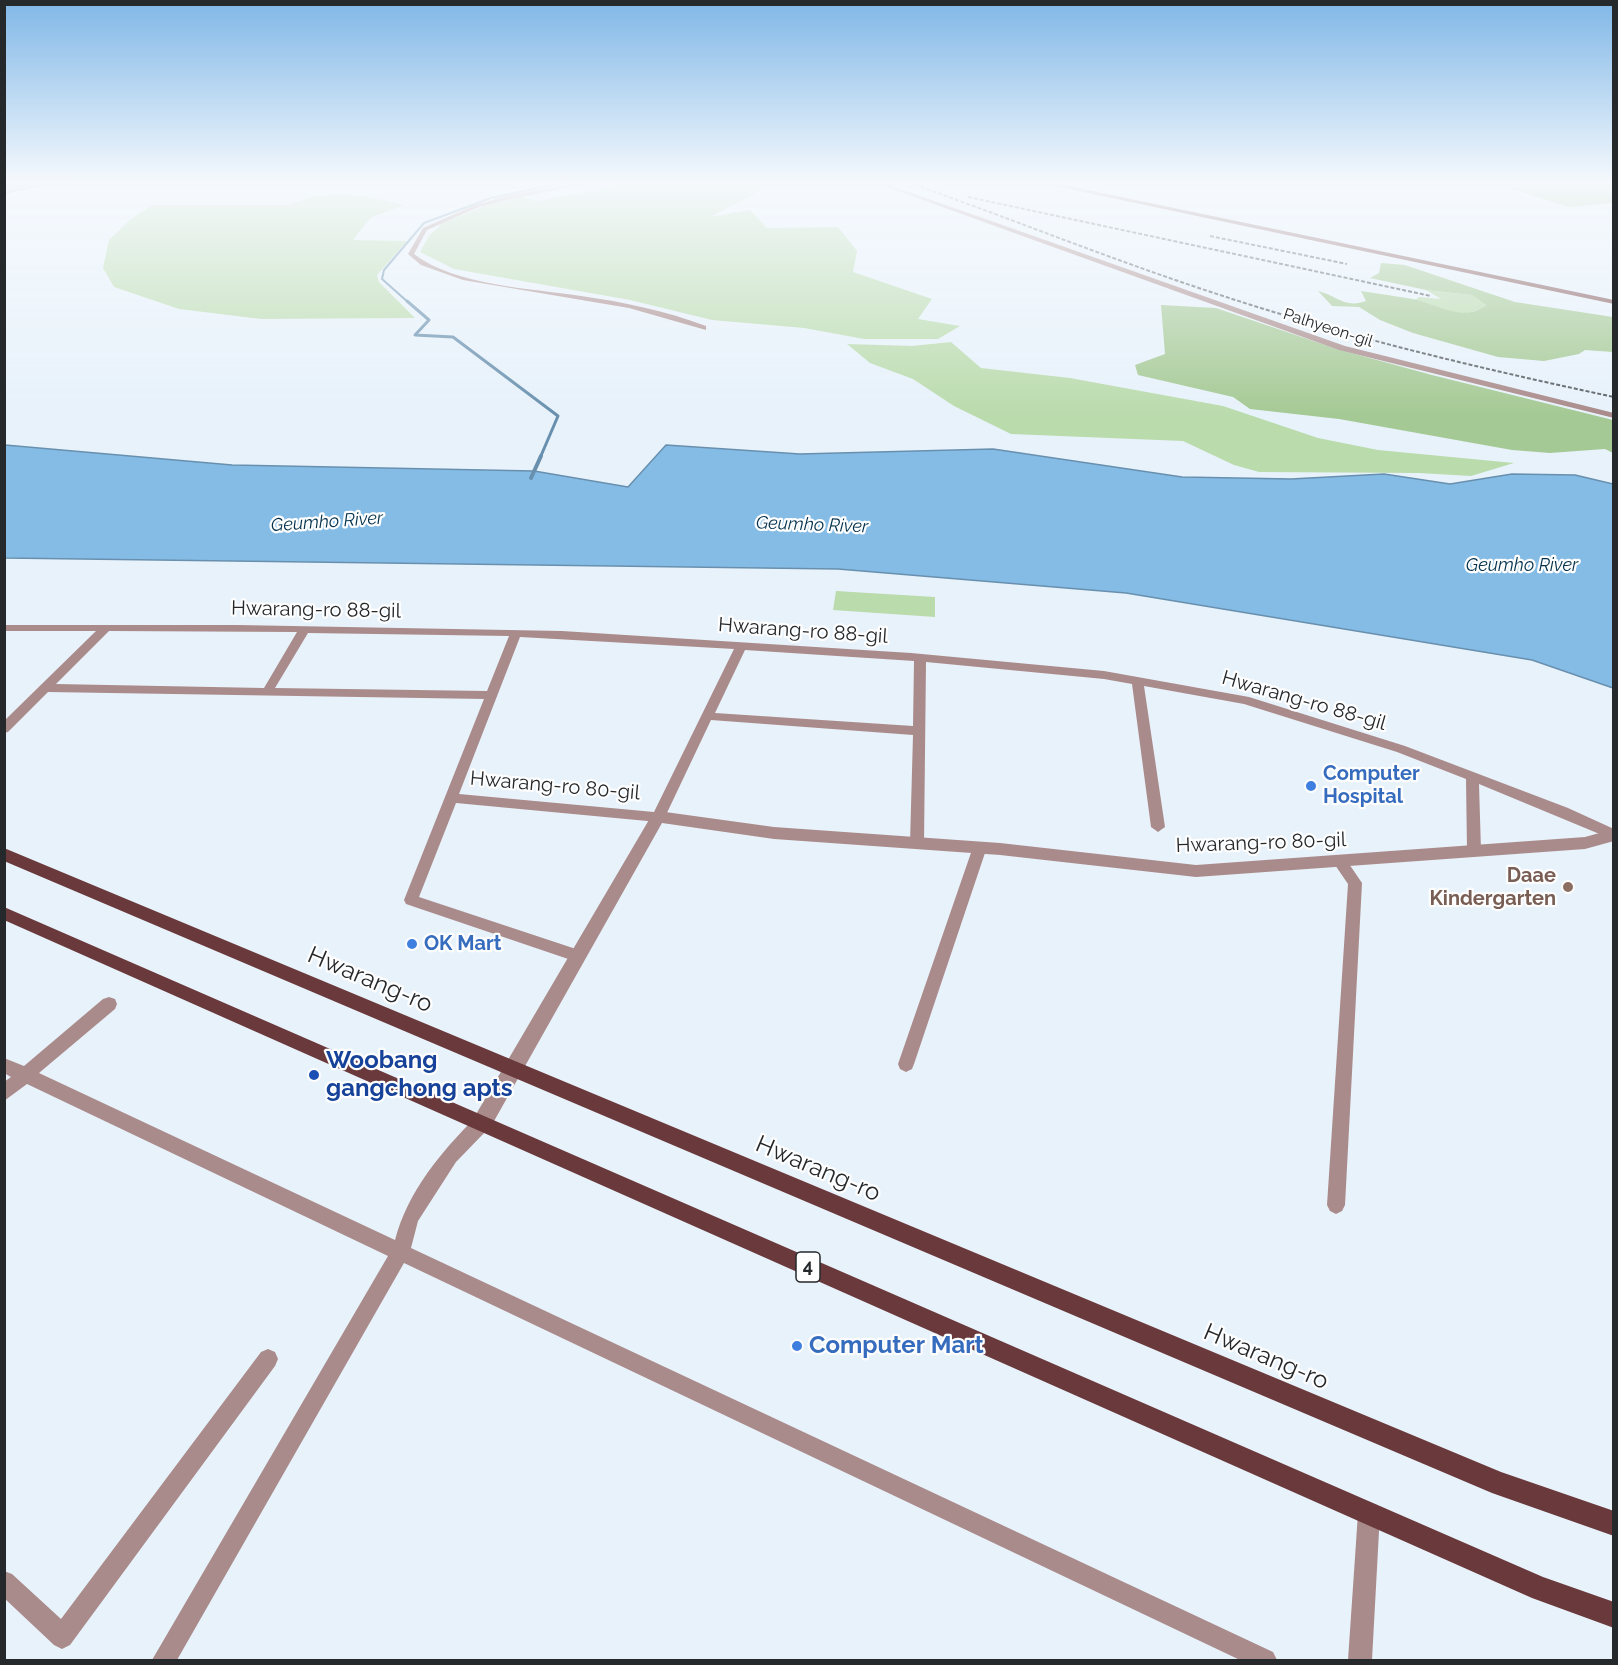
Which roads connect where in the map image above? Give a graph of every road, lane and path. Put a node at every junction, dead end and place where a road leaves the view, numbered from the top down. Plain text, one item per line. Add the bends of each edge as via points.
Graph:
1 (415, 259) edge
2 (1089, 259) edge
3 (1405, 259) edge
4 (1614, 302) edge
5 (703, 328) dead end
6 (1614, 416) edge
7 (4, 628) edge
8 (106, 628) junction
9 (305, 630) junction
10 (516, 633) junction
11 (741, 646) junction
12 (920, 658) junction
13 (1137, 681) junction
14 (45, 688) junction
15 (267, 692) junction
16 (492, 695) junction
17 (706, 716) junction
18 (4, 729) edge
19 (919, 732) junction
20 (1472, 776) junction
21 (451, 798) junction
22 (658, 817) junction
23 (1158, 827) dead end
24 (1614, 835) edge
25 (917, 843) junction
26 (980, 848) junction
27 (1468, 851) junction
28 (4, 854) edge
29 (1340, 862) junction
30 (4, 913) edge
31 (577, 956) junction
32 (109, 1004) dead end
33 (906, 1064) dead end
34 (4, 1065) edge
35 (515, 1069) junction
36 (24, 1075) junction
37 (4, 1092) edge
38 (482, 1123) junction
39 (1336, 1205) dead end
40 (401, 1251) junction
41 (268, 1359) dead end
42 (1369, 1513) junction
43 (1614, 1524) edge
44 (4, 1582) edge
45 (1614, 1615) edge
46 (164, 1660) edge
47 (1265, 1660) edge
48 (1360, 1660) edge

1 - 5 street via 447,273 636,309
2 - 6 street, Palhyeon-gil via 1342,348
3 - 4 main road
7 - 8 street, Hwarang-ro 88-gil
8 - 9 street, Hwarang-ro 88-gil
8 - 14 street
9 - 10 street, Hwarang-ro 88-gil
9 - 15 street
10 - 11 street, Hwarang-ro 88-gil
10 - 16 street, Hwarang-ro 80-gil
11 - 12 street, Hwarang-ro 88-gil
11 - 17 street, Hwarang-ro 80-gil
12 - 13 street, Hwarang-ro 88-gil
12 - 19 street
13 - 20 street, Hwarang-ro 88-gil via 1245,700 1401,749
13 - 23 street
14 - 15 street
14 - 18 street
15 - 16 street
16 - 21 street, Hwarang-ro 80-gil
17 - 19 street
17 - 22 street, Hwarang-ro 80-gil
19 - 25 street
20 - 24 street, Hwarang-ro 88-gil
20 - 27 street
21 - 22 street, Hwarang-ro 80-gil
21 - 31 street via 411,900
22 - 25 street, Hwarang-ro 80-gil via 774,832
22 - 31 street, Hwarang-ro 80-gil
24 - 27 street, Hwarang-ro 80-gil via 1585,843
25 - 26 street, Hwarang-ro 80-gil
26 - 29 street, Hwarang-ro 80-gil via 1196,871
26 - 33 street
27 - 29 street, Hwarang-ro 80-gil
28 - 35 main road, Hwarang-ro
29 - 39 street via 1355,883
30 - 38 main road, 4
31 - 35 street, Hwarang-ro 80-gil
32 - 36 street
34 - 36 street
35 - 38 street, Hwarang-ro 80-gil
35 - 43 main road, Hwarang-ro via 1501,1484
36 - 37 street
36 - 40 street
38 - 40 street via 450,1156 410,1217
38 - 42 main road, 4
40 - 46 street
40 - 47 street
41 - 44 street via 62,1637
42 - 45 main road, 4 via 1541,1589
42 - 48 street

